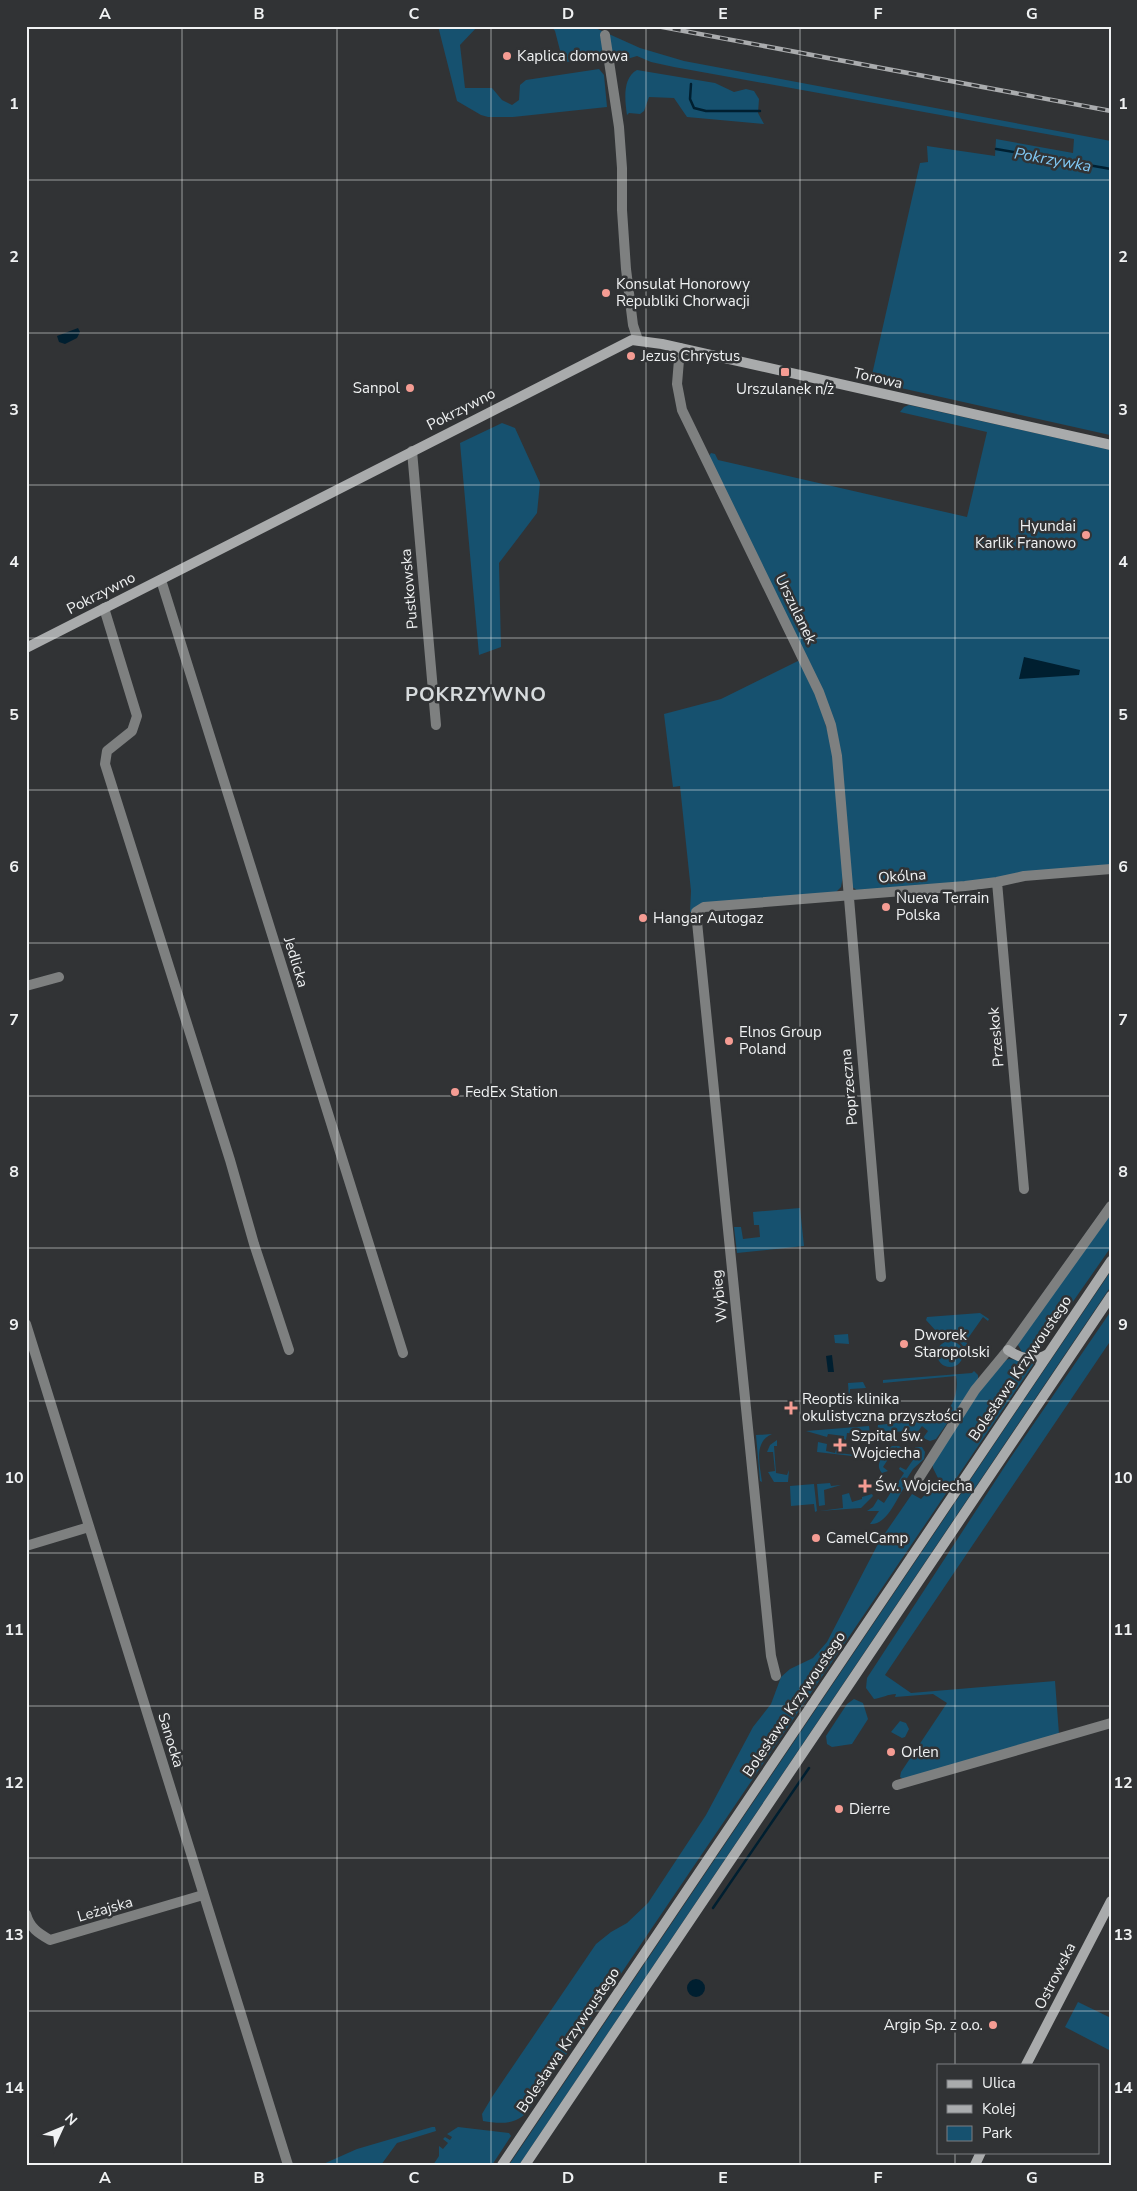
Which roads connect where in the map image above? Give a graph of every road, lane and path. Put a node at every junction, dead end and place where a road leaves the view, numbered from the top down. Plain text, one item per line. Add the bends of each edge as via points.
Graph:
1 (605, 35) dead end
2 (638, 340) junction
3 (680, 348) junction
4 (1111, 445) edge
5 (412, 451) junction
6 (161, 580) junction
7 (104, 608) junction
8 (26, 648) edge
9 (436, 725) dead end
10 (1111, 869) edge
11 (996, 882) junction
12 (848, 895) junction
13 (696, 912) joint
14 (59, 977) dead end
15 (26, 986) edge
16 (1024, 1188) dead end
17 (1111, 1206) edge
18 (1111, 1261) edge
19 (881, 1277) dead end
20 (1111, 1296) edge
21 (26, 1324) edge
22 (289, 1350) dead end
23 (1008, 1350) junction
24 (403, 1353) dead end
25 (1048, 1353) junction
26 (919, 1478) dead end
27 (88, 1527) junction
28 (26, 1546) edge
29 (776, 1676) dead end
30 (1111, 1723) edge
31 (897, 1785) dead end
32 (203, 1896) junction
33 (1111, 1901) edge
34 (26, 1914) edge
35 (1027, 2064) edge
36 (288, 2165) edge
37 (502, 2165) edge
38 (525, 2165) edge

1 - 2 street via 620,136 626,264 633,325
2 - 3 main road, Torowa
2 - 5 main road, Pokrzywno via 624,343
3 - 4 main road, Torowa
3 - 12 street, Urszulanek via 677,384 682,410 827,712 837,756
5 - 6 main road, Pokrzywno
5 - 9 street, Pustkowska
6 - 7 main road, Pokrzywno
6 - 24 street, Jedlicka
7 - 8 main road, Pokrzywno
7 - 22 street via 137,716 132,731 107,751 105,764
10 - 11 street, Okólna via 1024,876
11 - 12 street, Okólna
11 - 16 street, Przeskok
12 - 13 street, Okólna via 704,908
12 - 19 street, Poprzeczna
13 - 29 street, Wybieg via 771,1656
14 - 15 street
17 - 23 street, Bolesława Krzywoustego
18 - 25 main road, Bolesława Krzywoustego
20 - 38 main road
21 - 27 street, Sanocka
23 - 25 main road via 1022,1358 1034,1359
23 - 26 street, Bolesława Krzywoustego via 975,1390
25 - 37 main road, Bolesława Krzywoustego
27 - 28 street
27 - 32 street, Sanocka
30 - 31 street
32 - 34 street, Leżajska via 50,1940 37,1933
32 - 36 street, Sanocka
33 - 35 main road, Ostrowska

